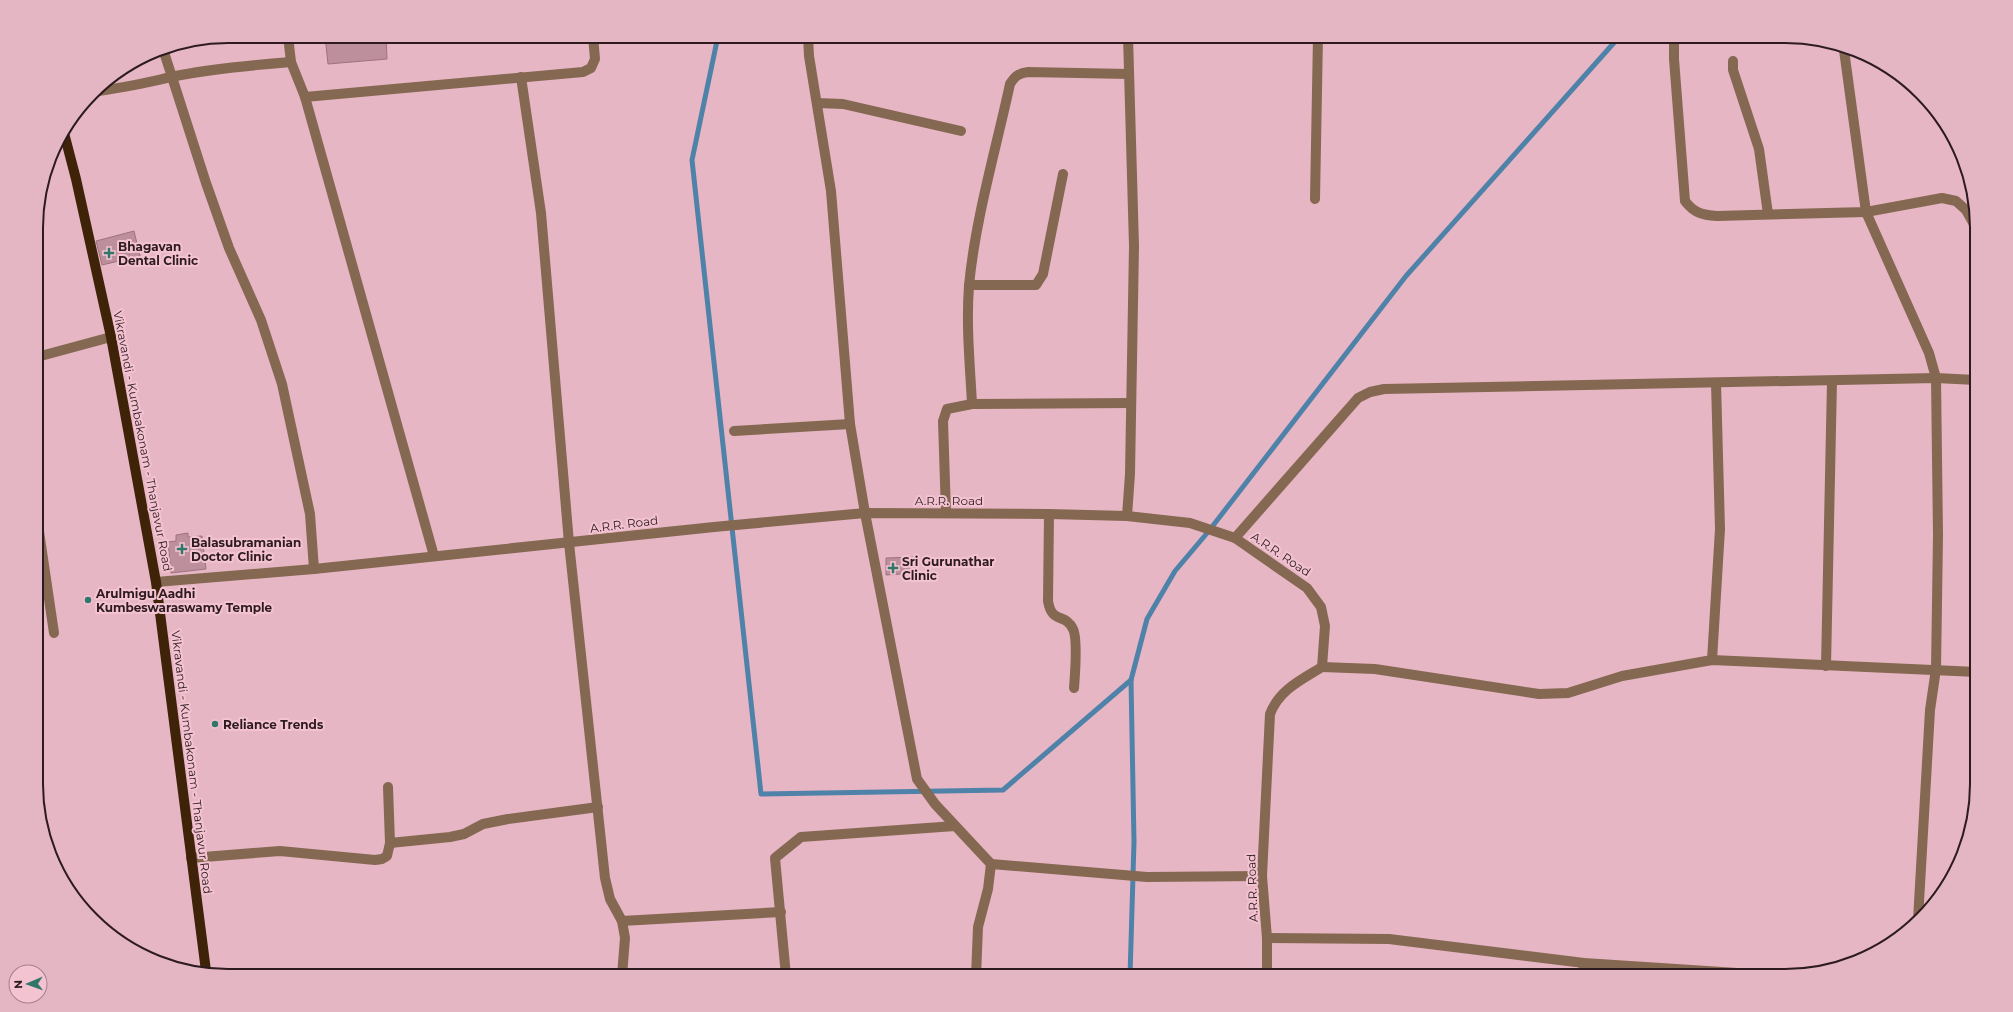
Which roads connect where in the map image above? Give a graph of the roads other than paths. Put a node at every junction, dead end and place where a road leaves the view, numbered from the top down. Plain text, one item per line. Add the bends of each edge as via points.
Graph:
1 (289, 43) edge
2 (594, 43) edge
3 (808, 43) edge
4 (1128, 43) edge
5 (1318, 43) edge
6 (1674, 43) edge
7 (1844, 53) edge
8 (165, 54) edge
9 (1733, 61) dead end
10 (292, 62) junction
11 (1129, 74) junction
12 (171, 77) junction
13 (521, 77) junction
14 (105, 90) edge
15 (305, 96) junction
16 (817, 103) junction
17 (961, 131) dead end
18 (66, 140) edge
19 (1063, 174) dead end
20 (1315, 199) dead end
21 (1866, 212) junction
22 (1768, 214) junction
23 (1970, 217) edge
24 (969, 285) junction
25 (111, 338) junction
26 (43, 355) edge
27 (1936, 378) junction
28 (1832, 380) junction
29 (1970, 380) edge
30 (1716, 383) junction
31 (1131, 403) junction
32 (972, 404) junction
33 (850, 424) junction
34 (734, 431) dead end
35 (864, 513) junction
36 (946, 513) junction
37 (1049, 514) junction
38 (1127, 516) junction
39 (1235, 538) junction
40 (569, 543) junction
41 (434, 556) junction
42 (43, 559) edge
43 (314, 569) junction
44 (156, 582) junction
45 (54, 633) dead end
46 (1712, 660) junction
47 (1826, 666) junction
48 (1322, 667) junction
49 (1936, 669) junction
50 (1970, 671) edge
51 (1074, 688) dead end
52 (388, 787) dead end
53 (598, 807) junction
54 (955, 826) junction
55 (390, 843) junction
56 (191, 858) junction
57 (991, 864) junction
58 (1262, 876) junction
59 (781, 912) junction
60 (1918, 912) edge
61 (622, 921) junction
62 (1267, 938) junction
63 (1584, 963) junction
64 (204, 967) edge
65 (622, 969) edge
66 (785, 969) edge
67 (976, 969) edge
68 (1267, 969) edge
69 (1584, 969) edge
70 (1676, 969) edge

1 - 10 street
2 - 13 street via 595,59 591,68 583,72
3 - 16 street
4 - 11 street
5 - 20 street
6 - 22 street via 1685,201 1692,210 1704,215
7 - 21 street
8 - 12 street
9 - 22 street via 1733,70 1759,149
10 - 12 street via 241,66
10 - 15 street
11 - 24 street via 1028,72 1020,73 1014,78 1010,84 980,218
11 - 31 street via 1134,246
12 - 14 street
12 - 43 street via 208,190 262,320 282,384 310,514
13 - 15 street
13 - 40 street via 541,213
15 - 41 street
16 - 17 street via 843,104
16 - 33 street via 831,191
18 - 25 main road, Vikravandi - Kumbakonam - Thanjavur Road
19 - 24 street via 1043,274 1036,285
21 - 22 street
21 - 23 street via 1942,198 1956,201
21 - 27 street via 1929,353
24 - 32 street
25 - 26 street
25 - 44 main road, Vikravandi - Kumbakonam - Thanjavur Road
27 - 28 street
27 - 29 street
27 - 49 street
28 - 30 street
28 - 47 street
30 - 39 street via 1392,389 1370,392 1358,398
30 - 46 street via 1720,529
31 - 32 street
31 - 38 street
32 - 36 street via 952,407 944,415
33 - 34 street
33 - 35 street
35 - 36 street, A.R.R. Road
35 - 40 street, A.R.R. Road via 714,526
35 - 54 street via 917,779
36 - 37 street, A.R.R. Road
37 - 38 street, A.R.R. Road
37 - 51 street via 1050,611 1054,616 1065,619 1073,628
38 - 39 street, A.R.R. Road via 1190,523
39 - 48 street, A.R.R. Road via 1307,588 1322,607 1325,626
40 - 41 street, A.R.R. Road
40 - 53 street
41 - 43 street, A.R.R. Road
42 - 45 street
43 - 44 street, A.R.R. Road
44 - 56 main road, Vikravandi - Kumbakonam - Thanjavur Road
46 - 47 street
46 - 48 street via 1622,676 1568,693 1539,694 1375,669
47 - 49 street
48 - 58 street, A.R.R. Road via 1285,690 1274,702 1270,714
49 - 50 street
49 - 60 street via 1930,710
52 - 55 street
53 - 55 street via 483,824 464,834 450,837
53 - 61 street via 605,878 610,899
54 - 57 street
54 - 59 street via 801,837 775,858
55 - 56 street via 387,856 382,860 280,851
56 - 64 main road, Vikravandi - Kumbakonam - Thanjavur Road
57 - 58 street via 1147,877
57 - 67 street via 988,889 978,927
58 - 62 street, A.R.R. Road
59 - 61 street
59 - 66 street
61 - 65 street
62 - 63 street via 1389,939
62 - 68 street, A.R.R. Road
63 - 69 street
63 - 70 street

